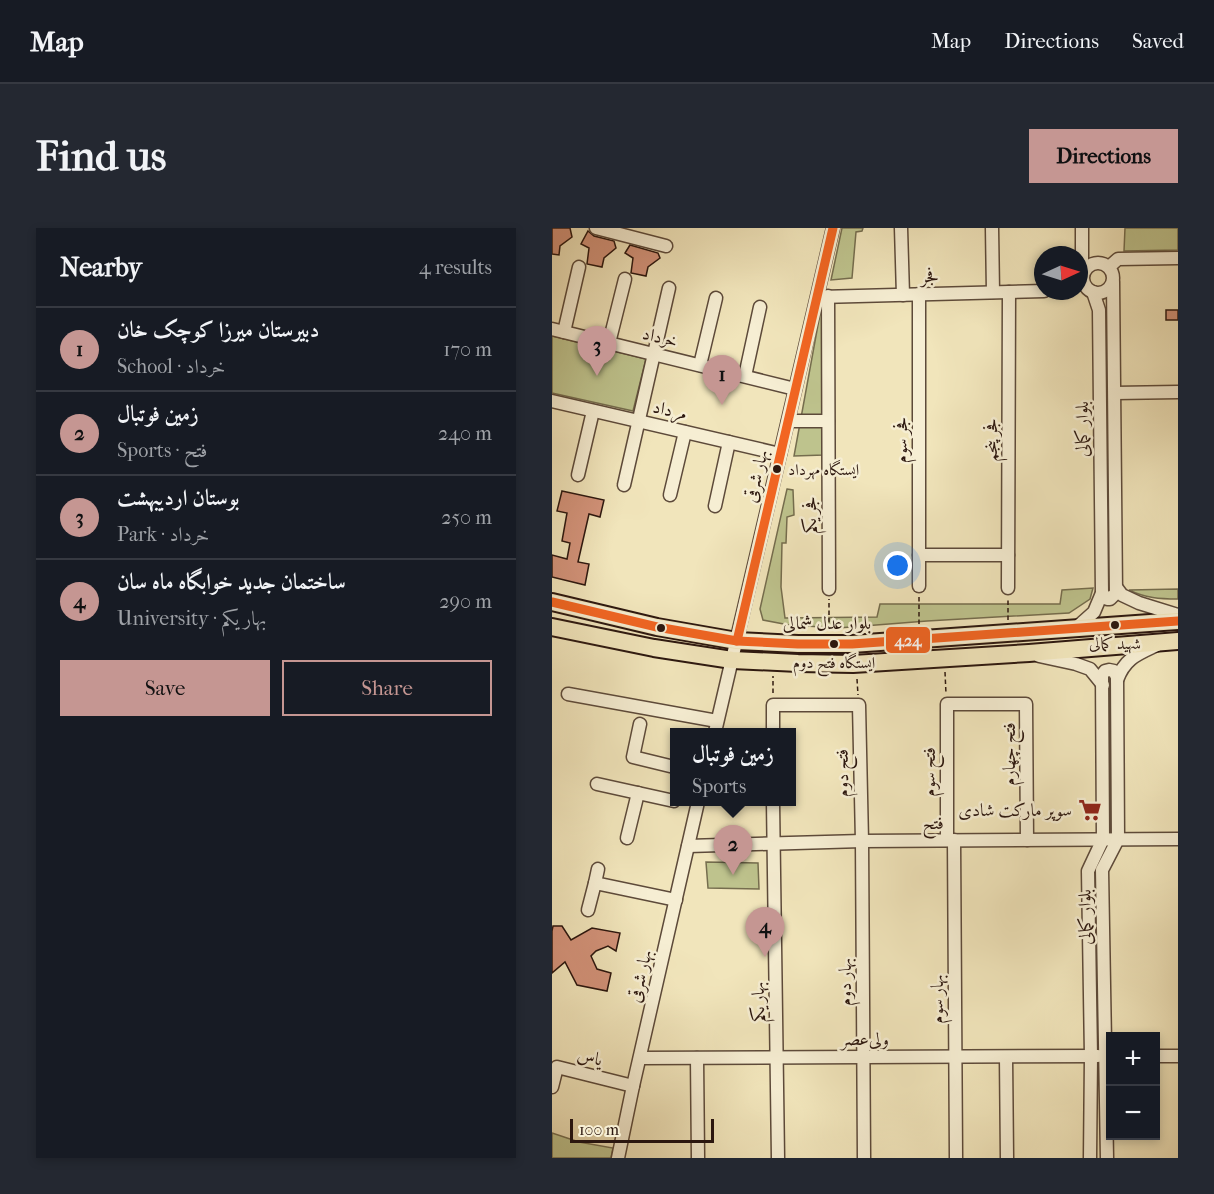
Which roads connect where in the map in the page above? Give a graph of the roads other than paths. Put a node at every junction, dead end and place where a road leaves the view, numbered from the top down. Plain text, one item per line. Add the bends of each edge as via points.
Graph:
1 (596, 228) edge
2 (833, 228) edge
3 (901, 228) edge
4 (992, 228) edge
5 (1082, 228) edge
6 (666, 246) dead end
7 (1082, 246) edge
8 (1178, 258) edge
9 (1088, 266) edge
10 (579, 267) dead end
11 (1109, 267) junction
12 (625, 279) dead end
13 (1113, 282) junction
14 (669, 288) dead end
15 (1034, 291) edge
16 (1088, 291) edge
17 (993, 292) junction
18 (1009, 292) junction
19 (1088, 293) edge
20 (903, 294) junction
21 (919, 294) junction
22 (823, 297) junction
23 (716, 298) dead end
24 (760, 307) dead end
25 (558, 331) edge
26 (609, 343) junction
27 (654, 354) junction
28 (700, 365) junction
29 (745, 376) junction
30 (795, 388) junction
31 (1178, 392) edge
32 (1114, 393) junction
33 (552, 401) edge
34 (593, 411) junction
35 (639, 421) junction
36 (788, 421) junction
37 (828, 421) junction
38 (685, 432) junction
39 (729, 442) junction
40 (780, 454) junction
41 (578, 475) dead end
42 (624, 485) dead end
43 (670, 495) dead end
44 (714, 507) dead end
45 (919, 555) junction
46 (1008, 555) junction
47 (919, 586) road end
48 (1008, 588) road end
49 (829, 589) road end
50 (1116, 590) junction
51 (1102, 593) junction
52 (552, 602) edge
53 (1178, 615) edge
54 (1178, 621) edge
55 (552, 627) edge
56 (1076, 628) junction
57 (737, 641) junction
58 (1170, 641) edge
59 (1029, 653) junction
60 (732, 660) junction
61 (1117, 678) junction
62 (1102, 680) junction
63 (568, 694) dead end
64 (1026, 704) joint
65 (640, 724) dead end
66 (716, 727) edge
67 (773, 728) edge
68 (670, 766) edge
69 (597, 784) dead end
70 (638, 793) junction
71 (670, 800) edge
72 (698, 806) edge
73 (773, 806) edge
74 (627, 838) dead end
75 (1103, 839) junction
76 (1118, 839) junction
77 (1178, 839) edge
78 (951, 840) junction
79 (1027, 840) junction
80 (862, 841) junction
81 (773, 844) junction
82 (688, 846) junction
83 (598, 869) dead end
84 (595, 883) junction
85 (676, 900) junction
86 (588, 910) dead end
87 (1107, 1032) edge
88 (1091, 1056) junction
89 (1106, 1056) edge
90 (1160, 1056) edge
91 (1178, 1056) edge
92 (863, 1057) junction
93 (956, 1057) junction
94 (1006, 1057) junction
95 (640, 1058) junction
96 (697, 1058) junction
97 (777, 1058) junction
98 (633, 1086) junction
99 (1108, 1086) edge
100 (552, 1087) edge
101 (618, 1158) edge
102 (698, 1158) edge
103 (778, 1158) edge
104 (864, 1158) edge
105 (956, 1158) edge
106 (1007, 1158) edge
107 (1090, 1158) edge
108 (1107, 1158) edge

1 - 6 street
2 - 22 street, بهار شرقی
3 - 20 street
4 - 17 street
5 - 7 street
8 - 11 street via 1118,259
9 - 11 street via 1101,262
10 - 25 street
11 - 13 street
12 - 26 street
13 - 16 street via 1102,292
13 - 32 street, بلوار کمالی
14 - 27 street
15 - 18 street, فجر
17 - 18 street, فجر
17 - 21 street, فجر
18 - 46 street, فجر پنجم
19 - 51 street, بلوار کمالی via 1099,310
20 - 21 street, فجر
20 - 22 street, فجر
21 - 45 street, فجر سوم
22 - 30 street, بهار شرقی
22 - 37 street, فجر یکم
23 - 28 street
24 - 29 street
25 - 26 street, خرداد
26 - 27 street, خرداد
27 - 28 street, خرداد
27 - 35 street
28 - 29 street, خرداد
29 - 30 street, خرداد
30 - 36 street, بهار شرقی
31 - 32 street
32 - 50 street, بلوار کمالی
33 - 34 street, مرداد
34 - 35 street, مرداد
34 - 41 street
35 - 38 street, مرداد
35 - 42 street
36 - 37 street
36 - 40 street, بهار شرقی
37 - 49 street, فجر یکم
38 - 39 street, مرداد
38 - 43 street
39 - 40 street, مرداد
39 - 44 street
40 - 57 street, بهار شرقی
45 - 46 street
45 - 47 street, فجر سوم
46 - 48 street, فجر پنجم
50 - 51 street via 1110,599
50 - 53 street via 1139,603
51 - 56 street via 1094,612
52 - 57 main road, بلوار عدل شمالی
54 - 56 main road, بلوار عدل شمالی
55 - 60 main road
56 - 57 main road, بلوار عدل شمالی via 852,644
57 - 60 street, بهار شرقی
58 - 59 main road
58 - 61 street via 1129,660
59 - 60 main road via 857,663
59 - 62 street via 1090,669
60 - 66 street, بهار شرقی
61 - 62 street via 1112,670 1105,671
61 - 76 street, بلوار کمالی
62 - 75 street, بلوار کمالی
63 - 66 street
64 - 78 street, فتح سوم via 947,704
64 - 79 street, فتح چهارم
65 - 68 street via 633,757
67 - 80 street, فتح دوم via 773,705 859,705
69 - 70 street
70 - 71 street
70 - 74 street
72 - 82 street, بهار شرقی
73 - 81 street, بهار یکم
75 - 76 street, فتح
75 - 79 street, فتح
75 - 88 street, بلوار کمالی via 1088,871
76 - 77 street, فتح
76 - 87 street, بلوار کمالی via 1102,870
78 - 79 street, فتح
78 - 80 street, فتح
78 - 93 street, بهار سوم
80 - 81 street, فتح
80 - 92 street, بهار دوم
81 - 82 street, فتح
81 - 97 street, بهار یکم
82 - 85 street, بهار شرقی
83 - 84 street
84 - 85 street
84 - 86 street
85 - 95 street, بهار شرقی
88 - 89 street, ولی‌عصر
88 - 94 street, ولی‌عصر
88 - 107 street, بلوار کمالی
90 - 91 street
92 - 93 street, ولی‌عصر
92 - 97 street, ولی‌عصر
92 - 104 street, بهار دوم
93 - 94 street, ولی‌عصر
93 - 105 street, بهار سوم
94 - 106 street
95 - 96 street, ولی‌عصر
95 - 98 street, بهار شرقی
96 - 97 street, ولی‌عصر
96 - 102 street
97 - 103 street, بهار یکم
98 - 100 street, یاس via 557,1067
98 - 101 street, بهار شرقی
99 - 108 street, بلوار کمالی

